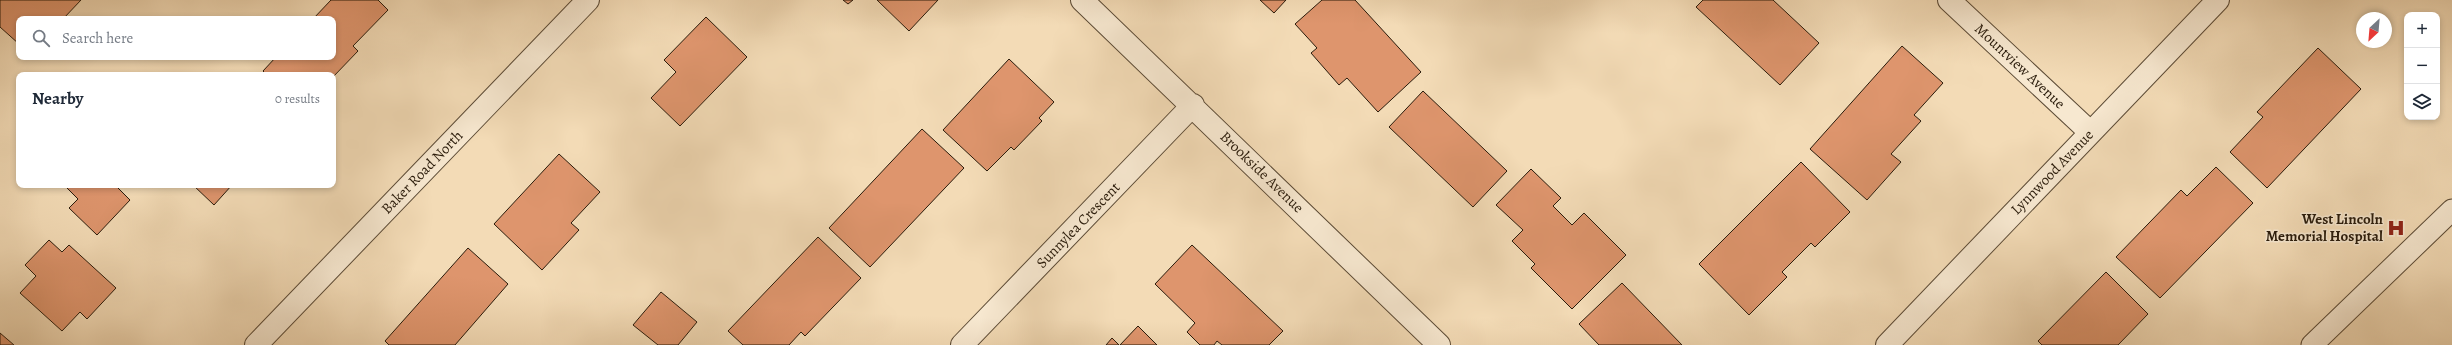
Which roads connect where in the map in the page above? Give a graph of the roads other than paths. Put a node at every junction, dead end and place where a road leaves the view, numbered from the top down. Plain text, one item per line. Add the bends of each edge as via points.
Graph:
1 (588, 0) edge
2 (1082, 0) edge
3 (1949, 0) edge
4 (2218, 0) edge
5 (1193, 105) junction
6 (2090, 132) junction
7 (2452, 210) edge
8 (256, 345) edge
9 (962, 345) edge
10 (1440, 345) edge
11 (1886, 345) edge
12 (2312, 345) edge

1 - 8 street, Baker Road North
2 - 5 street, Brookside Avenue
3 - 6 street, Mountview Avenue
4 - 6 street, Lynnwood Avenue
5 - 9 street, Sunnylea Crescent
5 - 10 street, Brookside Avenue
6 - 11 street, Lynnwood Avenue
7 - 12 lane

